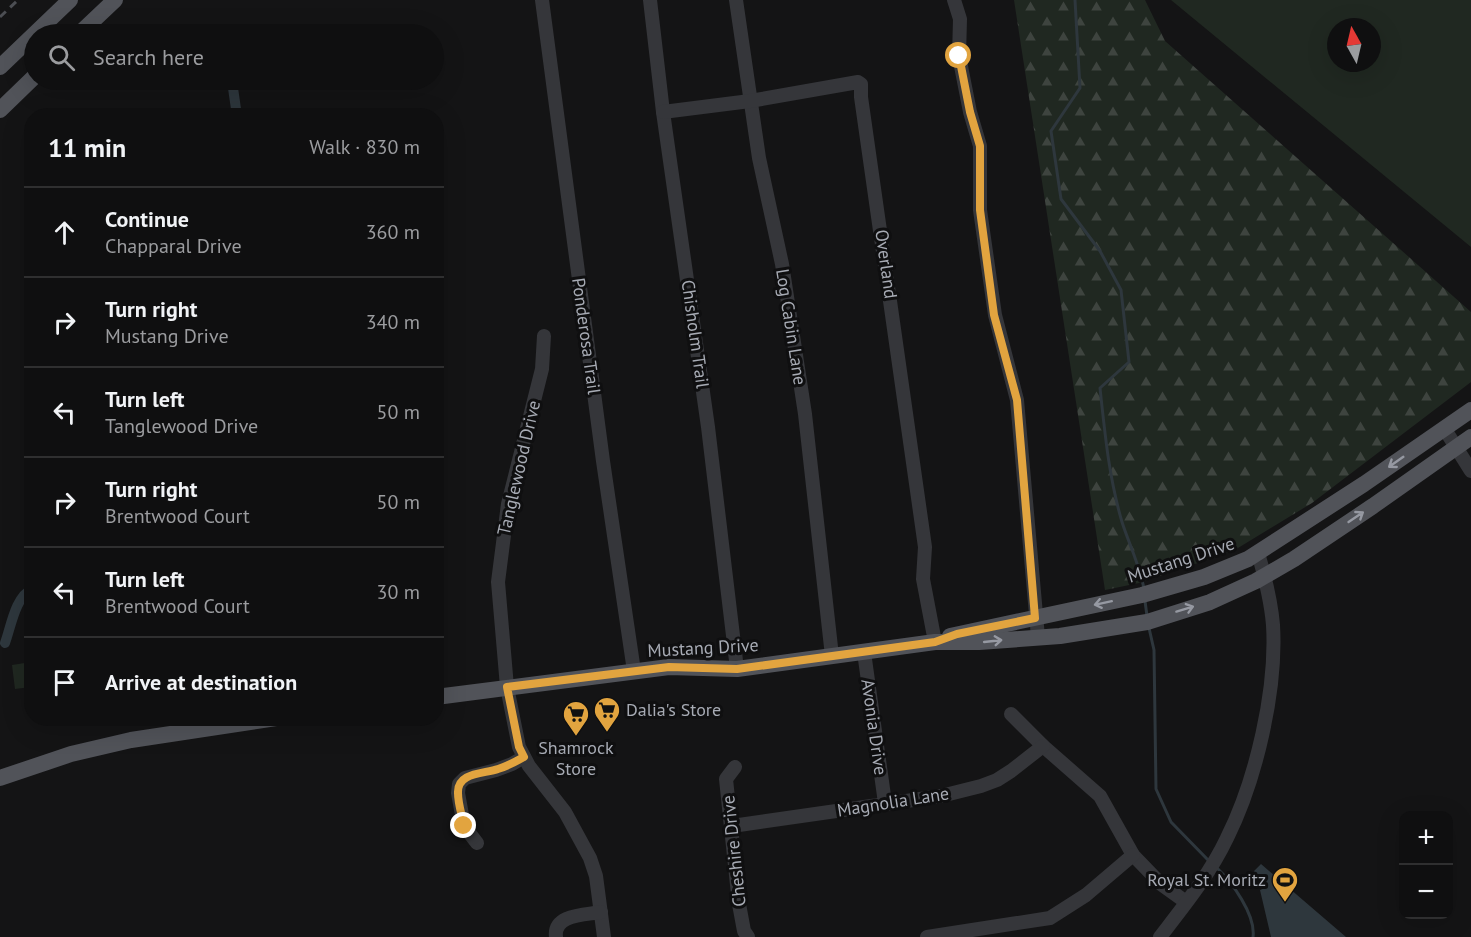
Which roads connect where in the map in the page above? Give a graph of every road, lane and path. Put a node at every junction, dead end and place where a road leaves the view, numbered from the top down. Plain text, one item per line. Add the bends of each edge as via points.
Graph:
1 (70, 0) edge
2 (115, 0) edge
3 (542, 0) edge
4 (650, 0) edge
5 (736, 0) edge
6 (954, 0) edge
7 (45, 24) edge
8 (90, 24) edge
9 (24, 44) edge
10 (0, 67) edge
11 (24, 87) edge
12 (750, 101) junction
13 (0, 110) edge
14 (663, 112) junction
15 (544, 336) dead end
16 (1471, 410) edge
17 (1444, 428) junction
18 (1471, 437) edge
19 (1455, 447) junction
20 (1471, 471) edge
21 (1258, 553) junction
22 (1265, 576) junction
23 (1035, 618) junction
24 (1038, 637) junction
25 (935, 642) junction
26 (864, 652) junction
27 (832, 656) junction
28 (737, 669) junction
29 (634, 671) junction
30 (507, 687) junction
31 (444, 696) edge
32 (1011, 714) dead end
33 (223, 726) edge
34 (1043, 746) junction
35 (524, 757) junction
36 (735, 767) dead end
37 (0, 778) edge
38 (885, 803) junction
39 (732, 826) junction
40 (477, 843) dead end
41 (1133, 855) junction
42 (1186, 902) junction
43 (602, 912) junction
44 (556, 937) edge
45 (604, 937) edge
46 (748, 937) edge
47 (927, 937) edge
48 (1160, 937) edge

1 - 7 main road
2 - 8 main road
3 - 29 street, Ponderosa Trail
4 - 14 street, Chisholm Trail
5 - 12 street, Log Cabin Lane
6 - 23 street via 960,20 959,56 980,146 980,210 994,315 1017,400
9 - 10 main road
11 - 13 main road
12 - 14 street, Overland
12 - 25 street, Overland via 861,84 925,546 925,597
12 - 27 street, Log Cabin Lane via 800,380
14 - 28 street, Chisholm Trail via 708,427
15 - 30 street, Tanglewood Drive via 542,369 508,504 498,582
16 - 17 main road, Mustang Drive
17 - 19 street
17 -> 21 main road, Mustang Drive
18 - 19 main road, Mustang Drive
19 - 20 street
22 -> 19 main road, Mustang Drive
21 - 22 street
21 -> 23 main road, Mustang Drive via 1204,577
24 -> 22 main road, Mustang Drive via 1147,622 1236,592
22 - 42 street via 1273,626 1272,675 1258,754 1227,839
23 - 24 street
23 - 25 main road, Mustang Drive
25 -> 24 main road, Mustang Drive
25 - 26 main road, Mustang Drive
26 - 27 main road, Mustang Drive
26 - 38 street, Avonia Drive
27 - 28 main road, Mustang Drive
28 - 29 main road, Mustang Drive via 669,667
29 - 30 main road, Mustang Drive
30 - 31 main road, Mustang Drive
30 - 35 street, Tanglewood Drive
32 - 34 street
33 - 37 main road via 131,740 71,754
34 - 38 street, Magnolia Lane via 1011,771 981,786
34 - 41 street via 1100,796
35 - 40 street via 465,778 459,784 464,826
35 - 43 street, Tanglewood Drive via 582,839 596,876
36 - 39 street, Cheshire Drive via 726,779
38 - 39 street, Magnolia Lane
39 - 46 street, Cheshire Drive via 739,904
41 - 42 street via 1161,884
41 - 47 street via 1086,895 1050,918
42 - 48 street
43 - 44 street via 560,922
43 - 45 street, Tanglewood Drive

